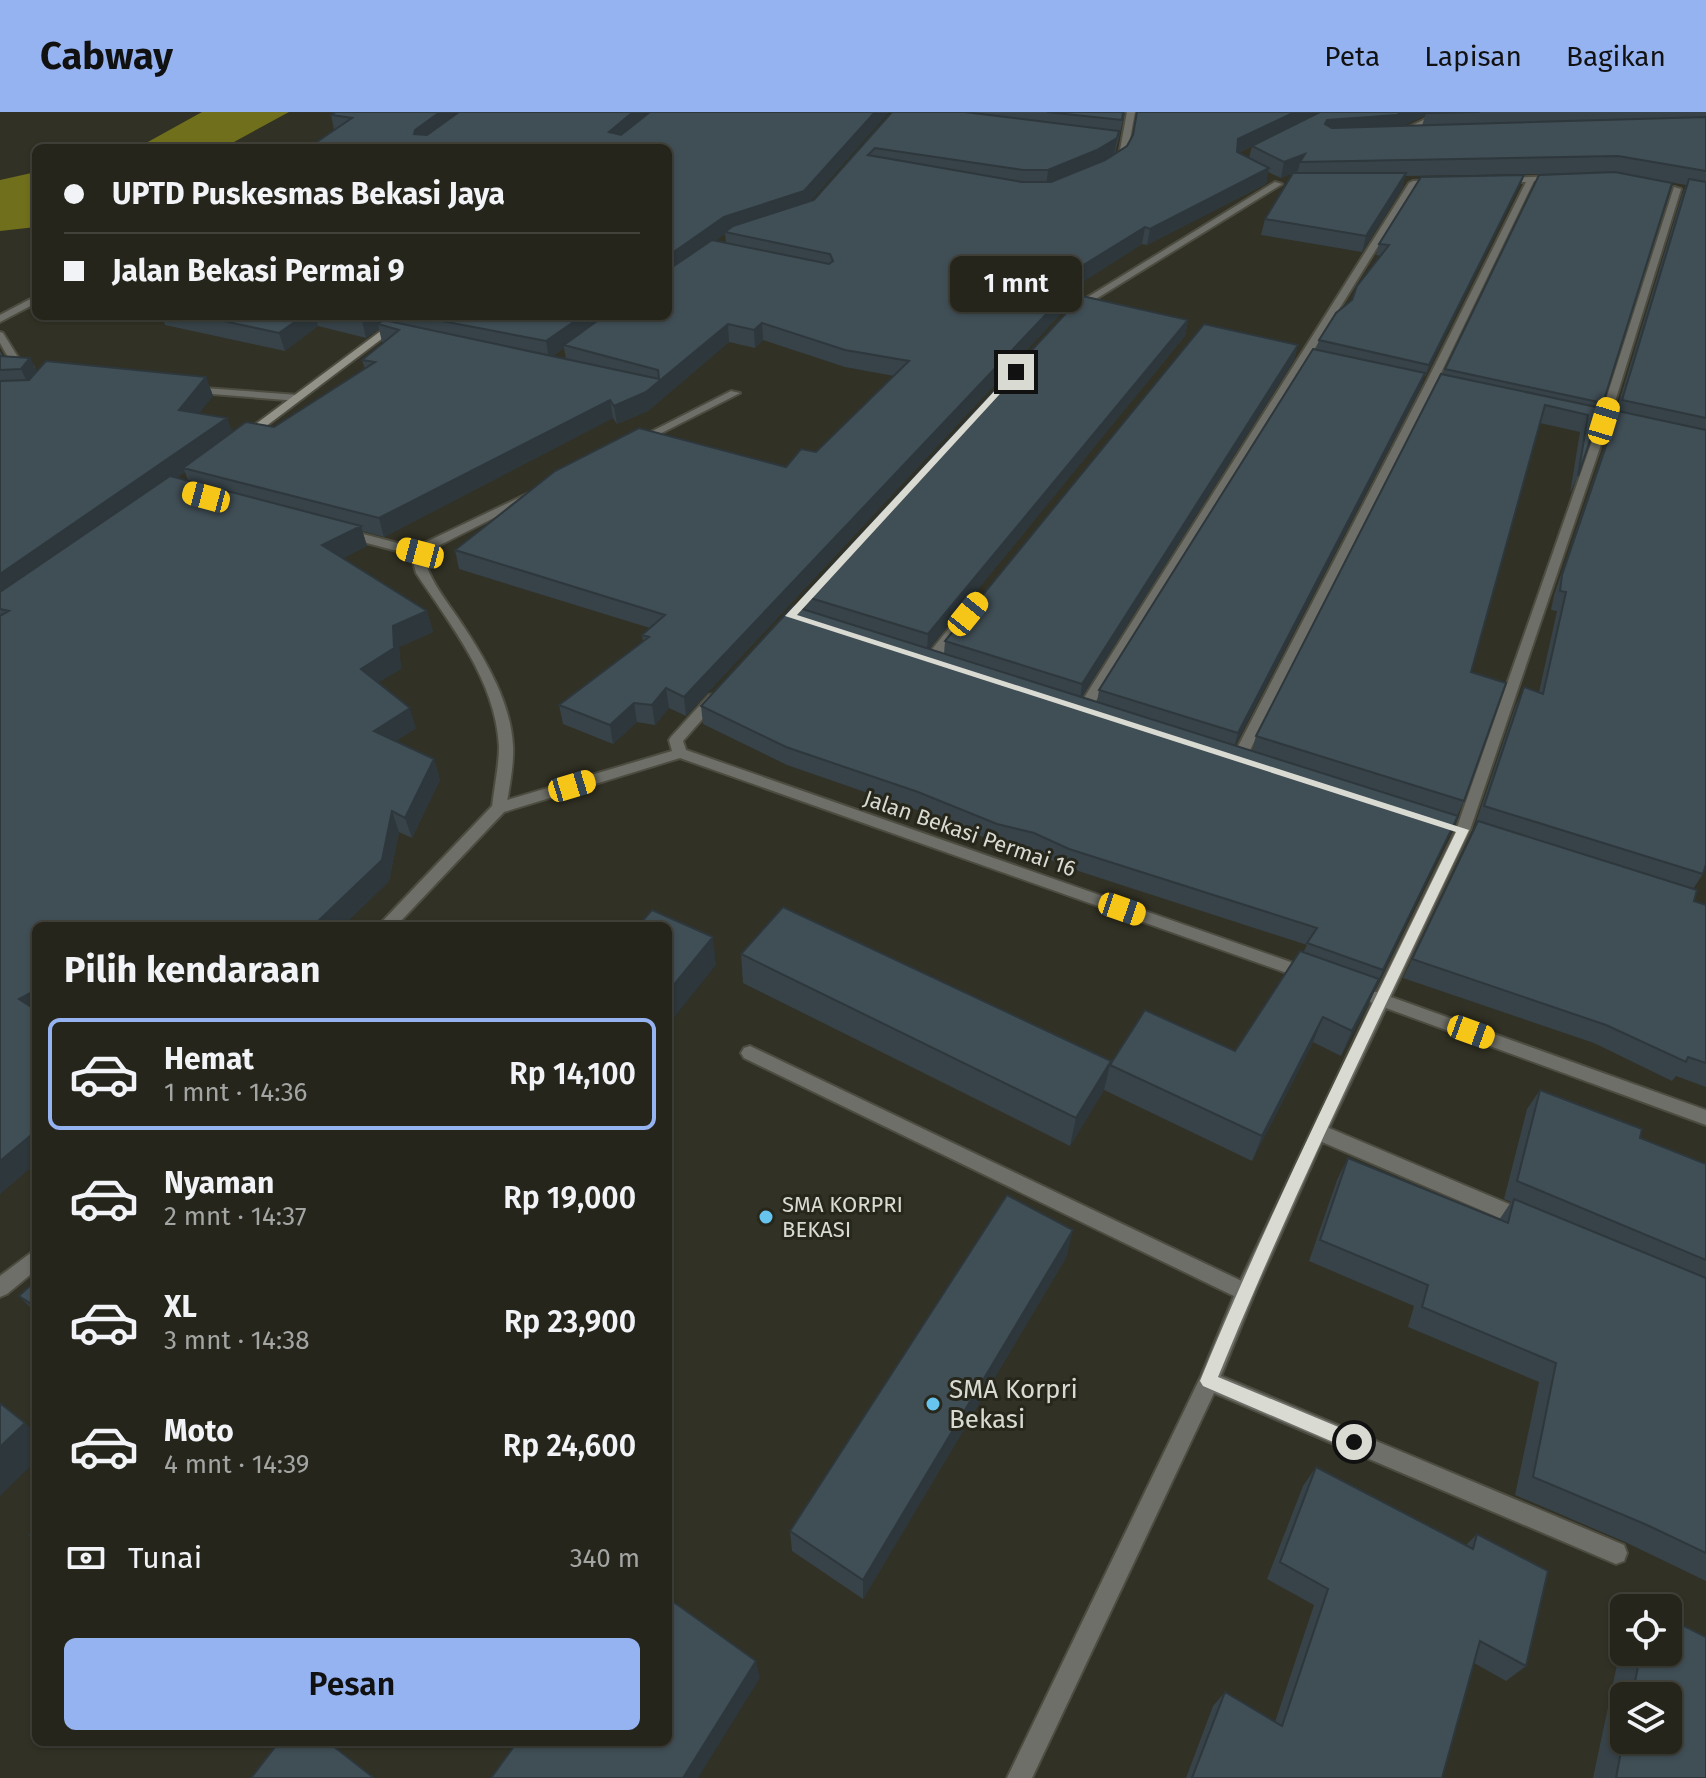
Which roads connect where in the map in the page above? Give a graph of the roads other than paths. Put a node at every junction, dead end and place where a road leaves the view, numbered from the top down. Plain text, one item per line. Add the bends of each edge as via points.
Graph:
1 (1131, 112) edge
2 (1446, 112) edge
3 (1395, 135) junction
4 (1426, 135) edge
5 (1381, 136) edge
6 (1111, 140) edge
7 (1126, 142) junction
8 (1106, 167) edge
9 (1266, 178) edge
10 (1576, 178) edge
11 (1531, 179) junction
12 (1487, 181) edge
13 (1443, 182) edge
14 (1398, 183) edge
15 (1413, 183) junction
16 (1278, 184) junction
17 (1293, 184) edge
18 (1663, 186) edge
19 (32, 301) edge
20 (1077, 306) junction
21 (1092, 309) edge
22 (1066, 317) edge
23 (0, 319) edge
24 (402, 320) edge
25 (386, 333) junction
26 (0, 335) edge
27 (401, 336) edge
28 (1290, 353) edge
29 (1305, 356) junction
30 (1319, 359) edge
31 (42, 372) edge
32 (1417, 380) edge
33 (1431, 383) junction
34 (1445, 387) edge
35 (184, 389) edge
36 (735, 393) dead end
37 (298, 398) junction
38 (1589, 418) edge
39 (1604, 421) junction
40 (1618, 424) edge
41 (237, 444) edge
42 (623, 449) edge
43 (539, 491) edge
44 (328, 529) edge
45 (420, 553) junction
46 (970, 612) edge
47 (930, 661) edge
48 (728, 684) edge
49 (1084, 709) edge
50 (680, 753) junction
51 (1239, 759) edge
52 (499, 808) junction
53 (390, 922) edge
54 (1324, 980) edge
55 (1353, 990) edge
56 (1383, 1000) junction
57 (750, 1053) dead end
58 (1706, 1118) edge
59 (1318, 1132) junction
60 (1534, 1224) edge
61 (32, 1261) edge
62 (0, 1288) edge
63 (1245, 1292) junction
64 (1209, 1381) junction
65 (1616, 1553) dead end
66 (1019, 1778) edge

1 - 7 street
2 - 3 street
3 - 4 street
3 - 5 street
6 - 7 street
7 - 8 street via 1120,157
9 - 16 street
10 - 11 street
11 - 12 street
11 - 33 street
13 - 15 street
14 - 15 street
15 - 29 street
16 - 17 street
16 - 20 street
18 - 39 street via 1682,189
19 - 23 street
20 - 21 street
20 - 22 street
24 - 25 street
25 - 27 street
25 - 37 street
26 - 31 street via 17,364
28 - 29 street
29 - 30 street
29 - 49 street
32 - 33 street
33 - 34 street
33 - 51 street
35 - 37 street
36 - 42 street
37 - 41 street
38 - 39 street
39 - 40 street
39 - 56 street via 1463,830
43 - 45 street
44 - 45 street
45 - 52 street via 422,573 495,694 506,741
46 - 47 street
48 - 50 street via 676,740
50 - 52 street
50 - 54 street, Jalan Bekasi Permai 16
52 - 53 street
55 - 56 street
56 - 58 street
56 - 59 street
57 - 63 street
59 - 60 street
59 - 63 street
61 - 62 street
63 - 64 street
64 - 65 street
64 - 66 street

